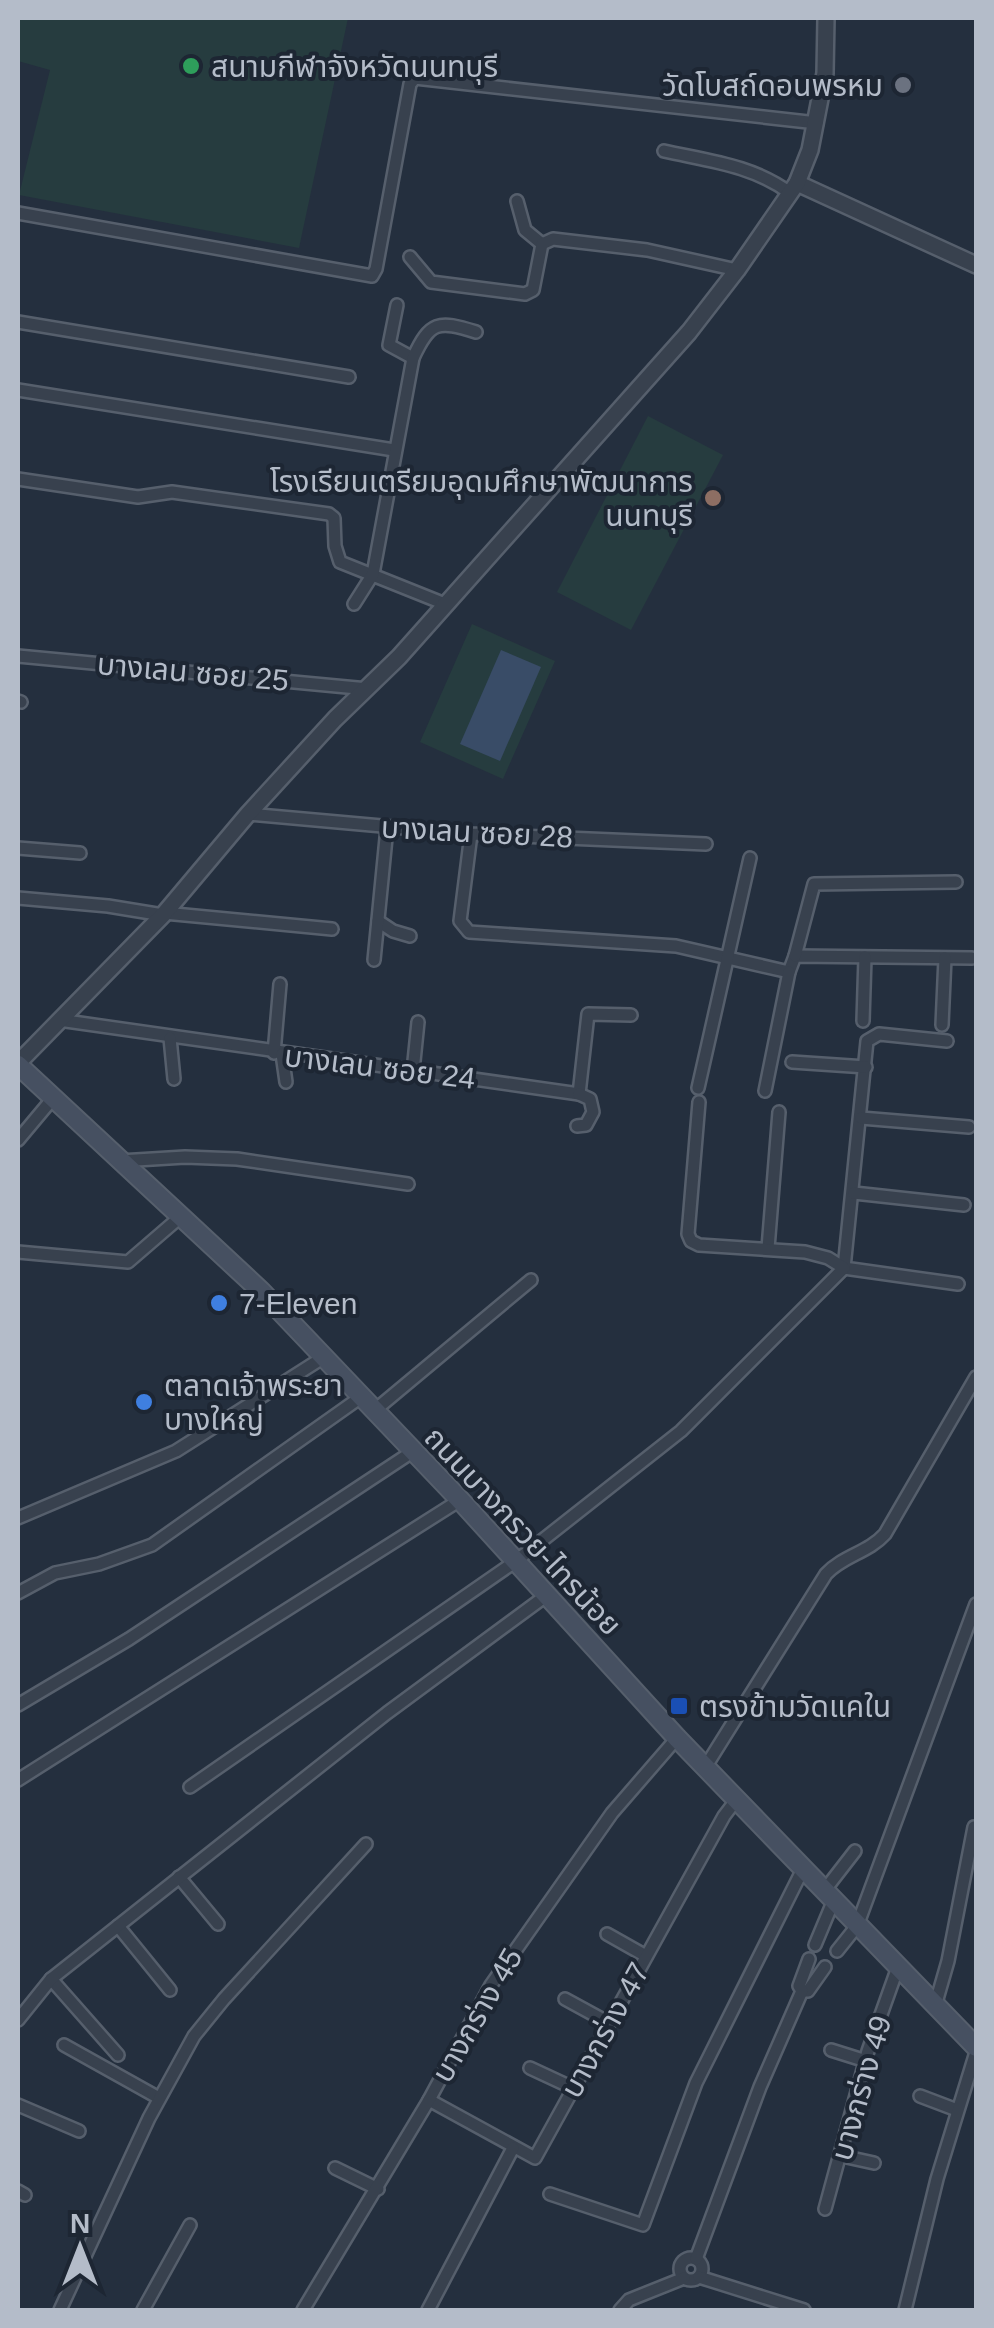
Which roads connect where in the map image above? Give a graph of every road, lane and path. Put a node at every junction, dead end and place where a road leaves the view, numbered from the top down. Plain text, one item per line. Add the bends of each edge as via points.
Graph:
1 (826, 18) edge
2 (817, 123) junction
3 (664, 152) dead end
4 (793, 188) junction
5 (518, 201) dead end
6 (18, 213) edge
7 (542, 244) junction
8 (410, 257) dead end
9 (976, 266) edge
10 (737, 270) junction
11 (396, 304) dead end
12 (18, 322) edge
13 (476, 332) dead end
14 (412, 358) junction
15 (349, 378) dead end
16 (18, 390) edge
17 (394, 450) junction
18 (18, 479) edge
19 (374, 574) junction
20 (354, 604) dead end
21 (445, 604) junction
22 (18, 656) edge
23 (368, 689) junction
24 (248, 814) junction
25 (387, 828) junction
26 (471, 834) junction
27 (706, 844) dead end
28 (18, 848) edge
29 (80, 854) dead end
30 (750, 858) dead end
31 (956, 882) dead end
32 (18, 898) edge
33 (163, 914) junction
34 (378, 922) junction
35 (332, 929) dead end
36 (410, 936) dead end
37 (794, 956) junction
38 (727, 957) junction
39 (865, 958) junction
40 (944, 958) junction
41 (972, 958) dead end
42 (374, 960) dead end
43 (789, 972) junction
44 (280, 984) dead end
45 (631, 1015) dead end
46 (59, 1020) junction
47 (863, 1021) dead end
48 (418, 1022) dead end
49 (942, 1025) dead end
50 (170, 1038) junction
51 (947, 1041) dead end
52 (278, 1054) junction
53 (792, 1062) dead end
54 (18, 1064) edge
55 (866, 1067) junction
56 (413, 1071) junction
57 (174, 1080) dead end
58 (286, 1082) dead end
59 (698, 1088) dead end
60 (765, 1091) dead end
61 (578, 1094) junction
62 (54, 1097) junction
63 (699, 1102) dead end
64 (779, 1112) dead end
65 (861, 1118) junction
66 (577, 1126) dead end
67 (970, 1127) dead end
68 (18, 1140) edge
69 (120, 1161) junction
70 (408, 1184) dead end
71 (854, 1194) junction
72 (964, 1205) dead end
73 (180, 1218) junction
74 (768, 1248) junction
75 (18, 1252) edge
76 (844, 1268) junction
77 (531, 1280) dead end
78 (958, 1284) dead end
79 (324, 1357) junction
80 (976, 1377) edge
81 (368, 1404) junction
82 (412, 1452) junction
83 (460, 1500) junction
84 (18, 1518) edge
85 (516, 1561) junction
86 (18, 1594) edge
87 (547, 1594) junction
88 (976, 1604) edge
89 (18, 1705) edge
90 (676, 1738) junction
91 (706, 1766) junction
92 (18, 1780) edge
93 (190, 1787) dead end
94 (737, 1799) junction
95 (974, 1828) dead end
96 (366, 1844) dead end
97 (854, 1851) dead end
98 (803, 1869) junction
99 (180, 1877) junction
100 (828, 1896) junction
101 (218, 1924) dead end
102 (118, 1926) junction
103 (857, 1926) junction
104 (607, 1934) dead end
105 (814, 1944) dead end
106 (837, 1951) dead end
107 (646, 1956) junction
108 (808, 1959) dead end
109 (826, 1967) dead end
110 (898, 1967) junction
111 (51, 1978) junction
112 (170, 1990) dead end
113 (802, 1991) junction
114 (565, 1999) dead end
115 (936, 2006) junction
116 (18, 2020) edge
117 (609, 2023) junction
118 (64, 2046) dead end
119 (831, 2050) dead end
120 (976, 2050) edge
121 (118, 2056) dead end
122 (866, 2061) junction
123 (530, 2068) dead end
124 (573, 2088) junction
125 (920, 2096) dead end
126 (159, 2098) junction
127 (430, 2100) junction
128 (18, 2105) edge
129 (957, 2110) junction
130 (79, 2131) dead end
131 (513, 2148) junction
132 (842, 2156) junction
133 (874, 2164) dead end
134 (335, 2168) dead end
135 (378, 2189) junction
136 (550, 2194) dead end
137 (824, 2209) dead end
138 (190, 2225) dead end
139 (696, 2259) junction
140 (699, 2277) junction
141 (684, 2278) junction
142 (60, 2310) edge
143 (143, 2310) edge
144 (303, 2310) edge
145 (428, 2310) edge
146 (620, 2310) edge
147 (804, 2310) edge
148 (905, 2310) edge

1 - 2 street
2 - 4 street
2 - 6 street via 415,78 372,276
3 - 4 street via 745,168
4 - 9 street
4 - 10 street
5 - 7 street via 525,230
7 - 8 street via 530,294 431,282
7 - 10 street via 566,240 631,248
10 - 21 street
11 - 14 street via 389,345
12 - 15 street
13 - 14 street via 433,326
14 - 17 street
16 - 17 street
17 - 19 street
18 - 19 street via 328,514 340,562
19 - 20 street
19 - 21 street
21 - 23 street
22 - 23 street, บางเลน ซอย 25
23 - 24 street
24 - 25 street, บางเลน ซอย 28
24 - 33 street
25 - 26 street, บางเลน ซอย 28
25 - 34 street
26 - 27 street, บางเลน ซอย 28
26 - 38 street via 460,921 469,932 676,946
28 - 29 street
30 - 38 street
31 - 37 street via 814,884
32 - 33 street
33 - 35 street
33 - 46 street
34 - 36 street
34 - 42 street
37 - 39 street
37 - 43 street
38 - 43 street
38 - 59 street
39 - 40 street
39 - 47 street
40 - 41 street
40 - 49 street
43 - 60 street
44 - 52 street
45 - 61 street via 588,1014
46 - 50 street, บางเลน ซอย 24
46 - 54 street
48 - 56 street
50 - 52 street, บางเลน ซอย 24
50 - 57 street
51 - 55 street via 872,1035
52 - 56 street, บางเลน ซอย 24
52 - 58 street
53 - 55 street
54 - 62 main road, ถนนบางกรวย-ไทรน้อย
55 - 65 street
56 - 61 street, บางเลน ซอย 24
61 - 66 street via 594,1103 594,1112
62 - 68 street
62 - 69 main road, ถนนบางกรวย-ไทรน้อย
63 - 74 street via 691,1241
64 - 74 street
65 - 67 street
65 - 71 street
69 - 70 street via 237,1159
69 - 73 main road, ถนนบางกรวย-ไทรน้อย
71 - 72 street
71 - 76 street
73 - 75 street via 128,1262
73 - 79 main road, ถนนบางกรวย-ไทรน้อย
74 - 76 street via 817,1254
76 - 78 street
76 - 85 street via 681,1430
77 - 81 street
79 - 81 main road, ถนนบางกรวย-ไทรน้อย
79 - 84 street via 176,1451
80 - 91 street via 885,1534 826,1574
81 - 82 main road, ถนนบางกรวย-ไทรน้อย
81 - 86 street via 152,1545 55,1573
82 - 83 main road, ถนนบางกรวย-ไทรน้อย
82 - 89 street
83 - 85 main road, ถนนบางกรวย-ไทรน้อย
83 - 92 street
85 - 87 main road, ถนนบางกรวย-ไทรน้อย
85 - 93 street
87 - 90 main road, ถนนบางกรวย-ไทรน้อย
87 - 99 street
88 - 103 street
90 - 91 main road, ถนนบางกรวย-ไทรน้อย
90 - 127 street, บางกร่าง 45 via 522,1937
91 - 94 main road, ถนนบางกรวย-ไทรน้อย
94 - 98 main road, ถนนบางกรวย-ไทรน้อย
94 - 107 street, บางกร่าง 47
95 - 115 street
96 - 126 street via 224,1999
97 - 100 street
98 - 100 main road, ถนนบางกรวย-ไทรน้อย
98 - 136 street via 696,2084 643,2225
99 - 101 street
99 - 102 street
100 - 103 main road, ถนนบางกรวย-ไทรน้อย
100 - 105 street
102 - 111 street
102 - 112 street
103 - 106 street
103 - 110 main road, ถนนบางกรวย-ไทรน้อย
104 - 107 street
107 - 117 street, บางกร่าง 47
108 - 113 street
109 - 113 street
110 - 115 main road, ถนนบางกรวย-ไทรน้อย
110 - 122 street, บางกร่าง 49
111 - 116 street
111 - 121 street
113 - 139 street
114 - 117 street
115 - 120 main road, ถนนบางกรวย-ไทรน้อย
117 - 124 street, บางกร่าง 47
118 - 126 street
119 - 122 street
120 - 129 street
122 - 132 street, บางกร่าง 49
123 - 124 street
124 - 131 street, บางกร่าง 47 via 534,2158
125 - 129 street
126 - 142 street
127 - 131 street
127 - 135 street, บางกร่าง 45
128 - 130 street
129 - 148 street
131 - 145 street
132 - 133 street
132 - 137 street, บางกร่าง 49
134 - 135 street
135 - 144 street, บางกร่าง 45
138 - 143 street
139 - 140 street
139 - 141 street via 681,2263
140 - 141 street
140 - 147 street
141 - 146 street

